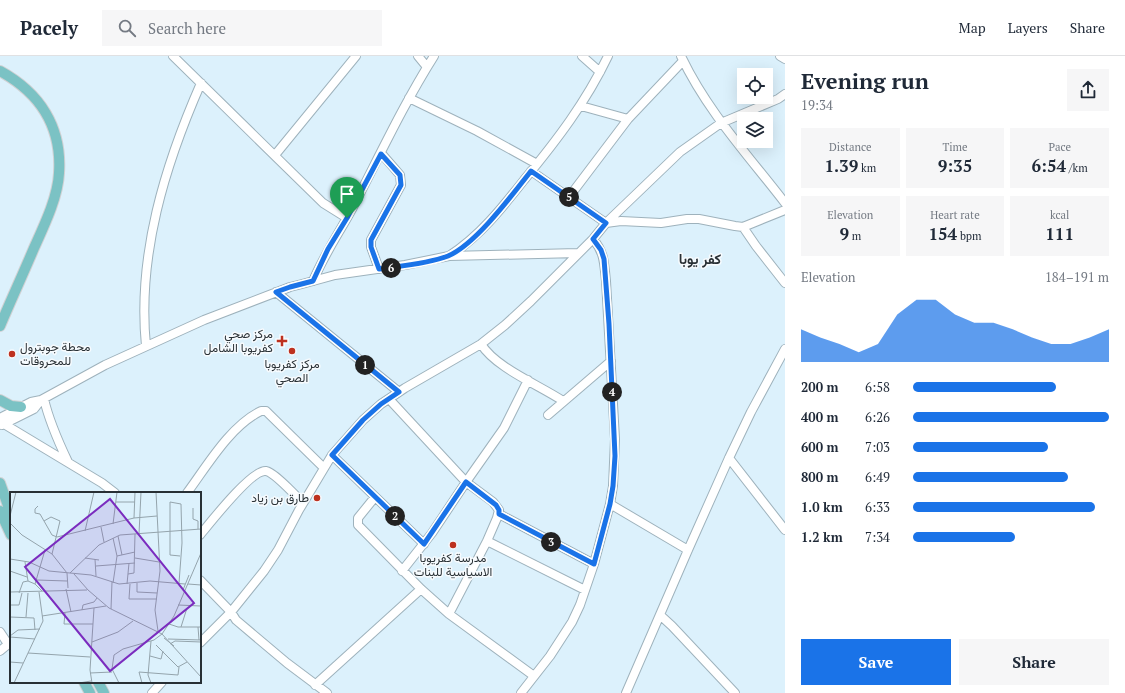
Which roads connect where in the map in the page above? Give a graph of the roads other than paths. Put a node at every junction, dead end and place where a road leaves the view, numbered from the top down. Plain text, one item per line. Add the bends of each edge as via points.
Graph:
1 (173, 56) edge
2 (356, 56) edge
3 (418, 56) edge
4 (434, 56) edge
5 (582, 56) edge
6 (608, 56) edge
7 (780, 56) edge
8 (682, 59) edge
9 (785, 59) edge
10 (427, 67) junction
11 (0, 71) edge
12 (600, 72) junction
13 (201, 82) junction
14 (785, 94) edge
15 (409, 98) junction
16 (581, 106) junction
17 (628, 119) junction
18 (721, 123) junction
19 (381, 154) junction
20 (275, 156) junction
21 (537, 164) junction
22 (531, 171) junction
23 (569, 197) junction
24 (785, 203) edge
25 (785, 210) edge
26 (347, 218) junction
27 (606, 223) junction
28 (743, 227) junction
29 (593, 239) junction
30 (578, 253) junction
31 (449, 256) junction
32 (379, 269) junction
33 (313, 281) junction
34 (785, 283) edge
35 (276, 292) junction
36 (0, 326) edge
37 (481, 344) junction
38 (146, 346) junction
39 (785, 349) edge
40 (611, 361) junction
41 (528, 380) junction
42 (399, 392) junction
43 (389, 399) junction
44 (0, 400) edge
45 (42, 400) junction
46 (563, 401) junction
47 (21, 407) junction
48 (548, 415) dead end
49 (1, 423) edge
50 (332, 455) junction
51 (729, 458) junction
52 (69, 463) junction
53 (324, 468) junction
54 (466, 482) junction
55 (0, 483) edge
56 (114, 492) edge
57 (188, 492) edge
58 (375, 497) junction
59 (2, 500) edge
60 (303, 504) junction
61 (610, 504) junction
62 (0, 511) edge
63 (10, 512) edge
64 (499, 514) junction
65 (785, 530) edge
66 (10, 534) edge
67 (201, 534) edge
68 (487, 541) junction
69 (424, 544) junction
70 (688, 550) junction
71 (594, 564) junction
72 (402, 571) junction
73 (201, 581) edge
74 (421, 589) junction
75 (585, 590) junction
76 (231, 612) junction
77 (449, 614) junction
78 (660, 616) junction
79 (0, 632) edge
80 (201, 642) edge
81 (9, 643) edge
82 (0, 651) edge
83 (534, 676) junction
84 (85, 683) edge
85 (99, 683) edge
86 (161, 683) edge
87 (316, 685) junction
88 (90, 693) edge
89 (104, 693) edge
90 (152, 693) edge
91 (327, 693) edge
92 (521, 693) edge
93 (626, 693) edge
94 (736, 693) edge

1 - 13 street
2 - 20 street
3 - 10 street
4 - 10 street
5 - 12 street
6 - 12 street
7 - 9 street
8 - 17 street
8 - 18 street
10 - 15 street
11 - 36 main road via 32,95 46,114 56,135 59,174 45,224
12 - 16 street
13 - 20 street
13 - 38 street via 173,153 150,240 144,306
14 - 18 street
15 - 19 street
15 - 21 street
16 - 17 street
16 - 21 street
17 - 23 street
18 - 24 street
18 - 27 street via 680,152
19 - 26 street
19 - 32 street via 400,175 401,185 371,240
20 - 26 street via 323,203
21 - 22 street
22 - 23 street
22 - 31 street via 476,235
23 - 27 street
25 - 28 street
26 - 33 street
27 - 28 street via 661,223 699,219
27 - 29 street
28 - 34 street
29 - 30 street
29 - 40 street via 604,259
30 - 31 street
30 - 37 street via 517,314
31 - 32 street
32 - 33 street
33 - 35 street
35 - 38 street
35 - 42 street
37 - 41 street via 498,362
37 - 42 street
38 - 45 street via 105,365
39 - 51 street
40 - 46 street
40 - 61 street via 615,456
41 - 46 street
41 - 54 street via 504,428
42 - 43 street
43 - 50 street via 363,420
43 - 54 street
44 - 47 main road via 11,406
45 - 47 street
45 - 49 street via 34,408
45 - 52 street
46 - 48 street
47 - 49 street
49 - 52 street
50 - 53 street
50 - 58 street
51 - 65 street
51 - 70 street
52 - 56 street
53 - 57 street via 266,411 261,411 227,440
53 - 60 street
54 - 64 street via 496,505
54 - 69 street
55 - 59 main road
58 - 69 street
58 - 72 street via 358,518 358,526
59 - 63 main road
60 - 67 street via 270,472 262,471 241,488
60 - 76 street via 271,560
61 - 70 street
61 - 71 street
62 - 66 main road
64 - 68 street
64 - 71 street
68 - 75 street
68 - 77 street
69 - 72 street
70 - 78 street
71 - 75 street
72 - 74 street
73 - 76 street
74 - 77 street
74 - 87 street
75 - 83 street via 563,638
76 - 80 street
76 - 87 street via 236,620 273,652
77 - 83 street
78 - 93 street
78 - 94 street
79 - 81 street
81 - 82 street
83 - 92 street
84 - 88 main road
85 - 89 main road
86 - 90 street
87 - 91 street

